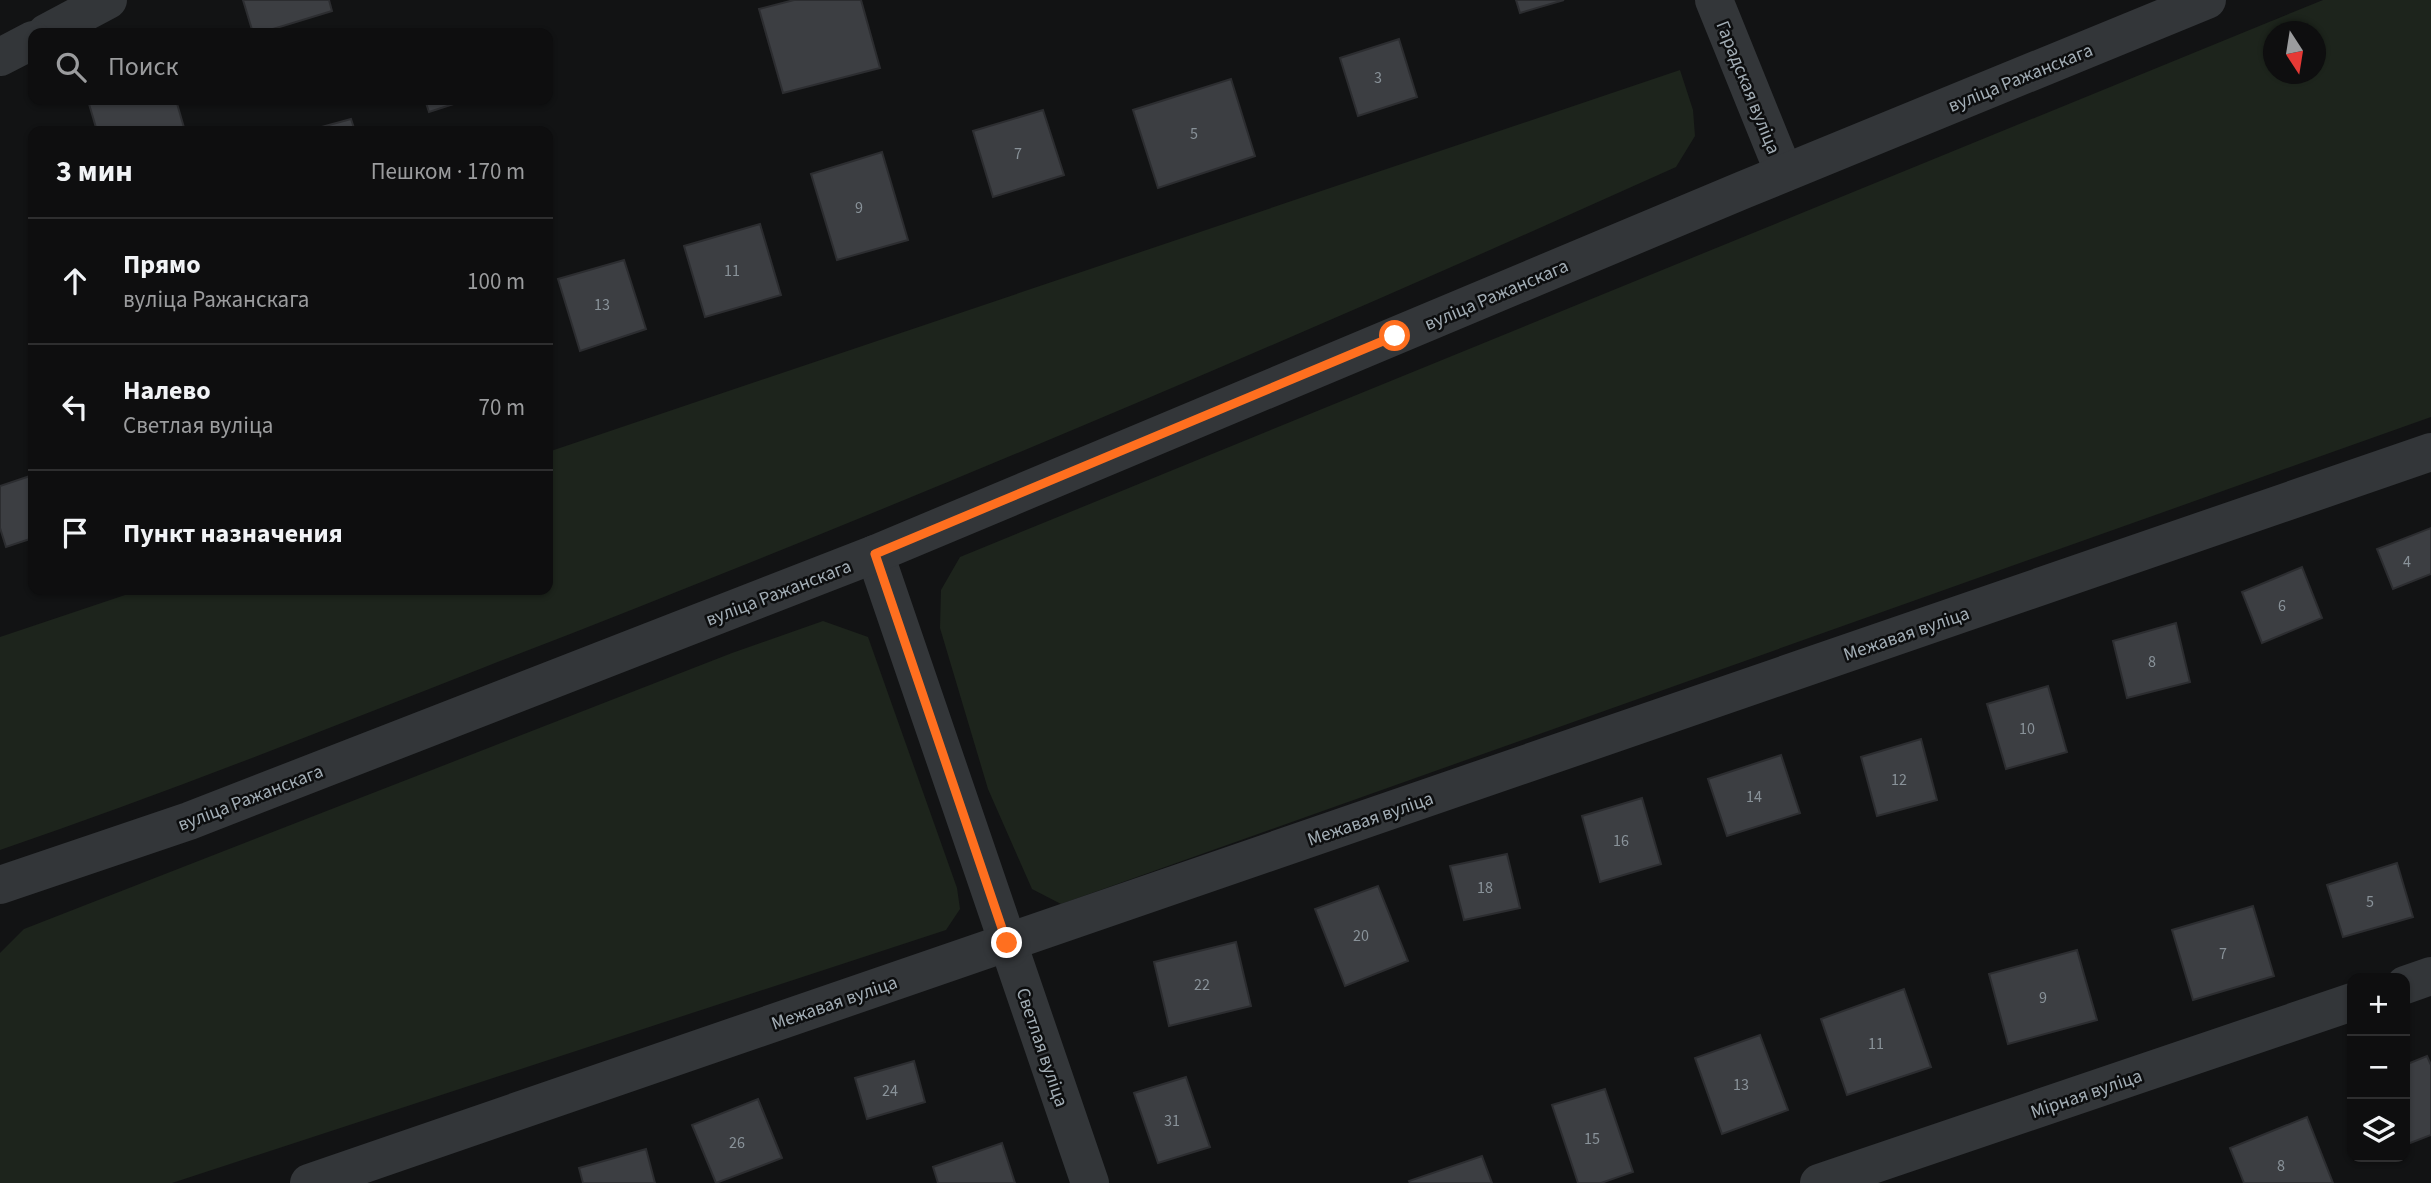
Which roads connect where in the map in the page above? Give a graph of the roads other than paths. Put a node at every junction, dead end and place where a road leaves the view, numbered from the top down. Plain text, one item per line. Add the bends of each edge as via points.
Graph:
1 (108, 0) edge
2 (1714, 0) edge
3 (2207, 0) edge
4 (55, 28) edge
5 (28, 43) edge
6 (0, 57) edge
7 (1784, 173) junction
8 (2431, 452) edge
9 (875, 554) junction
10 (0, 885) edge
11 (1007, 943) junction
12 (2431, 976) edge
13 (2410, 983) edge
14 (2347, 1004) edge
15 (309, 1183) edge
16 (1090, 1183) edge
17 (1819, 1183) edge

1 - 4 street
2 - 7 street, Гарадская вуліца
3 - 7 street, вуліца Ражанскага
5 - 6 street
7 - 9 street, вуліца Ражанскага
8 - 11 street, Межавая вуліца
9 - 10 street, вуліца Ражанскага via 189,821
9 - 11 street, Светлая вуліца
11 - 15 street, Межавая вуліца
11 - 16 street, Светлая вуліца
12 - 13 street
14 - 17 street, Мірная вуліца

